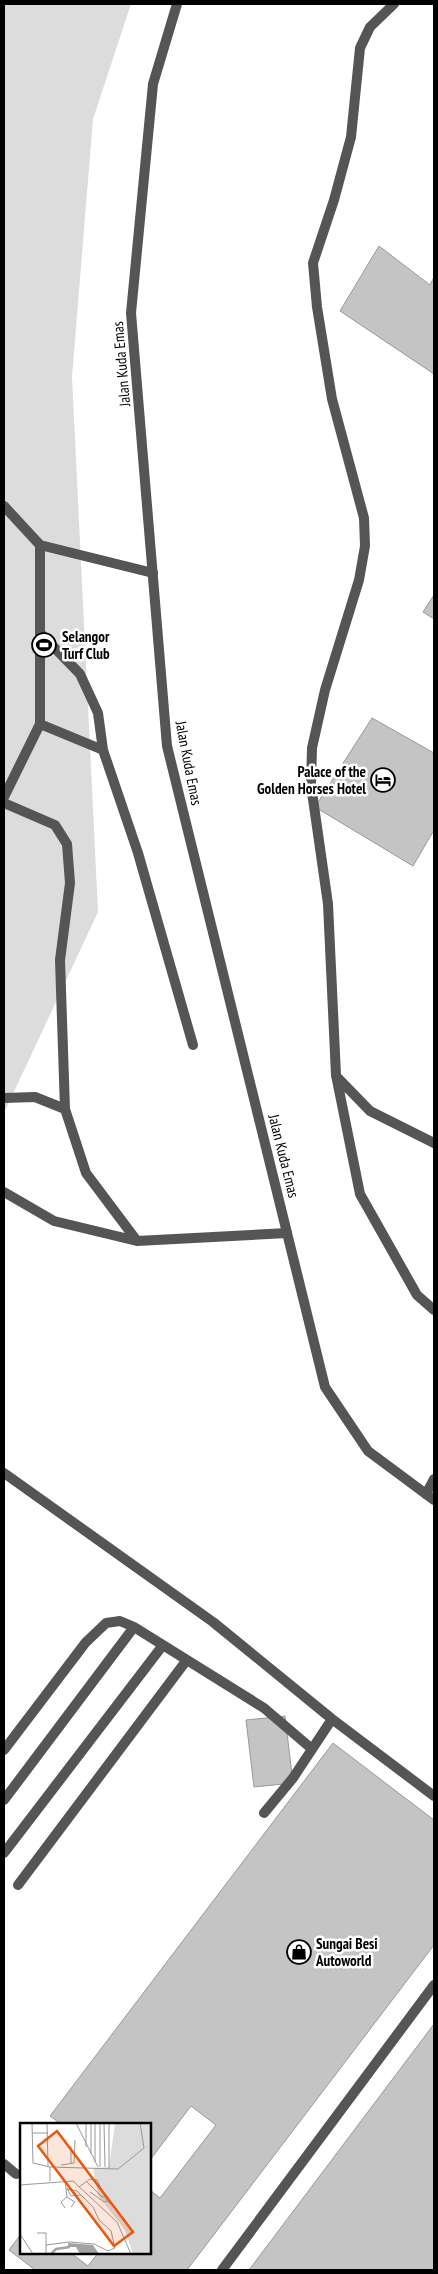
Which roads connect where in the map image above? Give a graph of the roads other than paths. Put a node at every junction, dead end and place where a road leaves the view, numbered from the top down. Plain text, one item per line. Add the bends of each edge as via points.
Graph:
1 (177, 4) edge
2 (394, 4) edge
3 (4, 506) edge
4 (40, 545) junction
5 (153, 573) junction
6 (41, 634) junction
7 (40, 724) junction
8 (103, 750) junction
9 (4, 797) edge
10 (4, 803) edge
11 (193, 1045) dead end
12 (336, 1075) junction
13 (4, 1098) edge
14 (64, 1109) junction
15 (434, 1143) edge
16 (4, 1192) edge
17 (287, 1233) junction
18 (137, 1241) junction
19 (434, 1310) edge
20 (4, 1473) edge
21 (434, 1479) edge
22 (430, 1497) edge
23 (134, 1627) junction
24 (163, 1645) junction
25 (186, 1661) junction
26 (332, 1719) junction
27 (312, 1749) junction
28 (4, 1750) edge
29 (434, 1796) edge
30 (4, 1800) edge
31 (264, 1813) dead end
32 (4, 1853) edge
33 (18, 1885) dead end
34 (434, 1985) edge
35 (4, 2164) edge
36 (16, 2174) dead end
37 (222, 2270) edge

1 - 5 street, Jalan Kuda Emas via 153,84 131,313
2 - 12 street via 370,27 360,48 351,137 313,262 332,399 364,518 359,580 325,690 312,748 311,785 328,904
3 - 4 street
4 - 5 street
4 - 6 street
5 - 17 street, Jalan Kuda Emas via 168,746
6 - 7 street
6 - 8 street via 80,674 98,713
7 - 8 street
7 - 9 street
8 - 11 street via 138,852
10 - 14 street via 55,825 67,844 70,883 60,960
12 - 15 street via 370,1111
12 - 19 street via 360,1194 417,1295
13 - 14 street via 36,1097
14 - 18 street via 86,1173
16 - 18 street via 54,1220
17 - 18 street
17 - 22 street, Jalan Kuda Emas via 325,1387 368,1451
20 - 26 street via 212,1622
21 - 22 street
23 - 24 street
23 - 28 street via 120,1621 106,1623 86,1642
23 - 30 street
24 - 25 street
24 - 32 street
25 - 27 street via 264,1708
25 - 33 street
26 - 27 street
26 - 29 street
27 - 31 street
34 - 37 street
35 - 36 street

